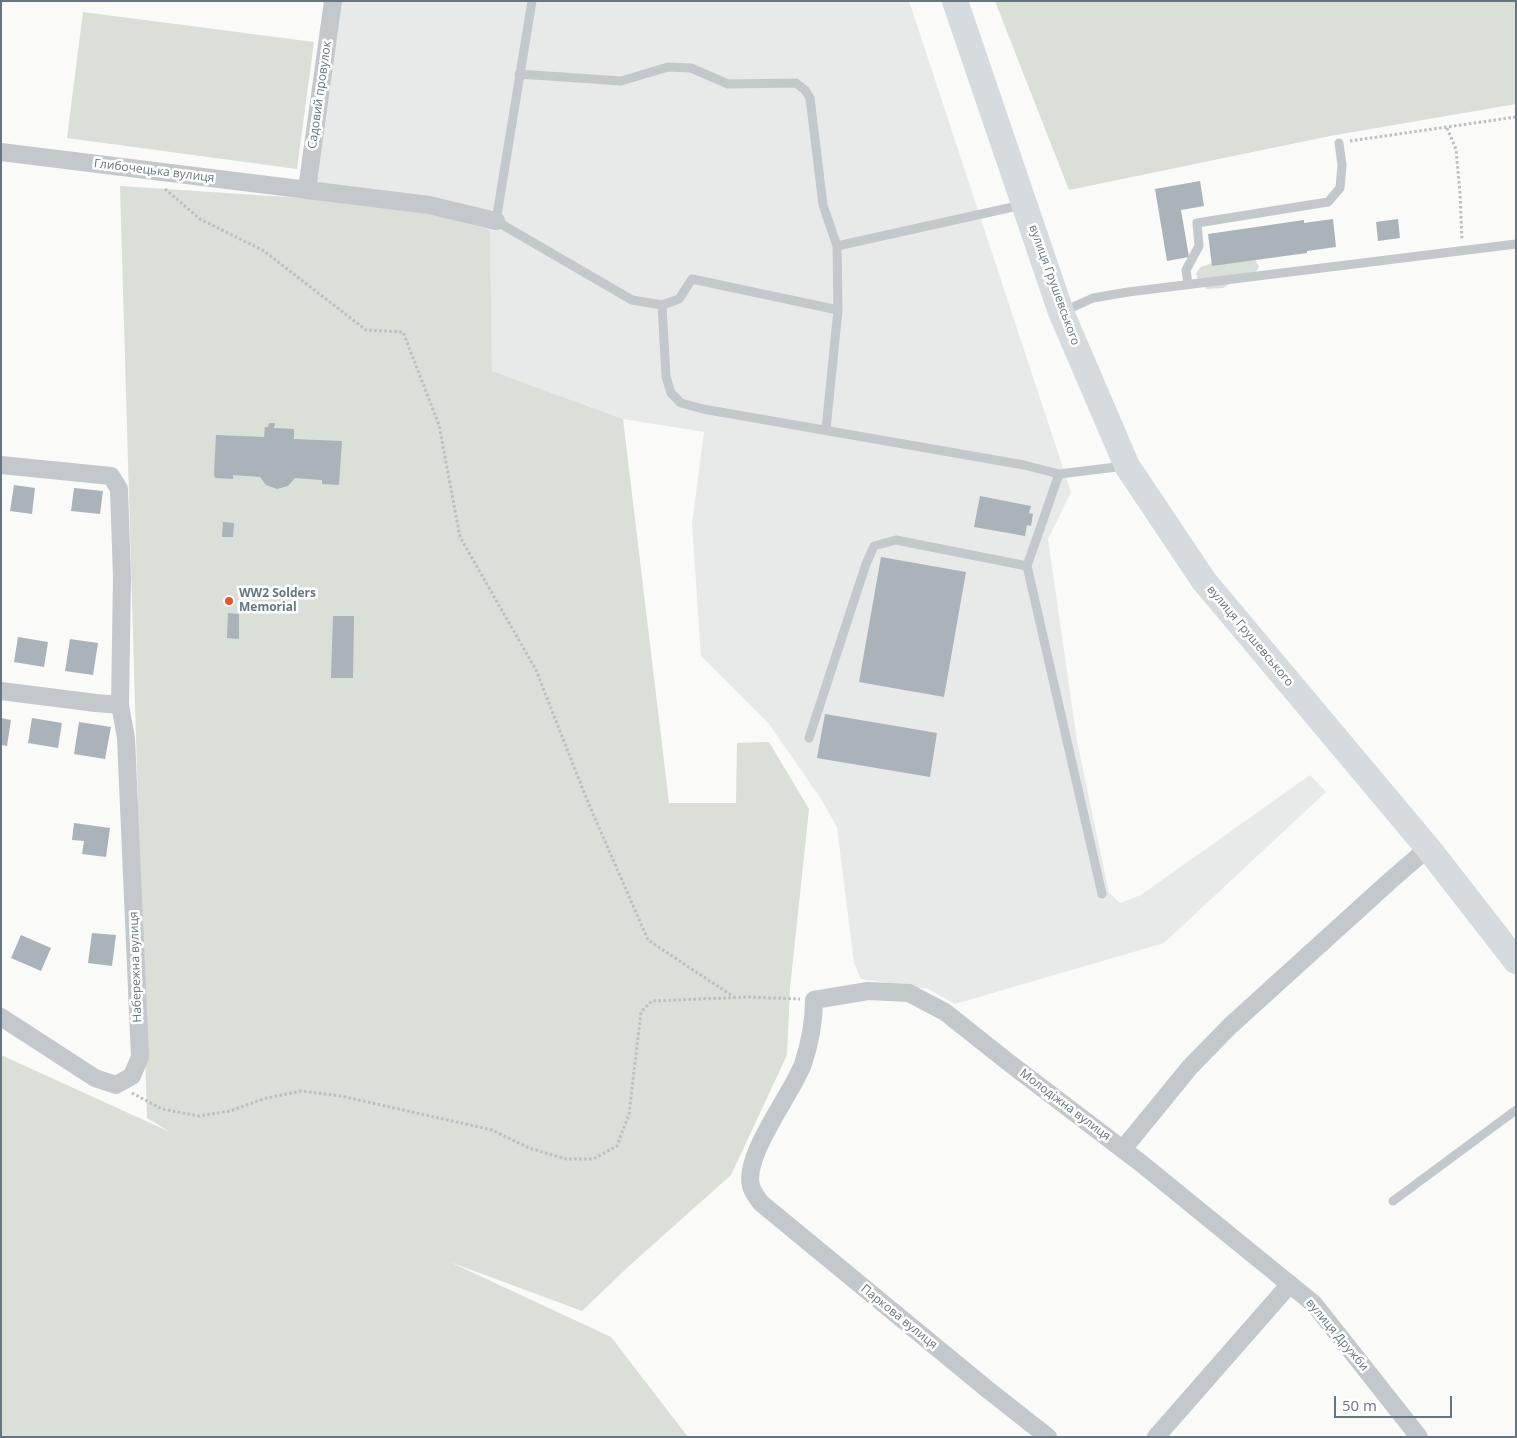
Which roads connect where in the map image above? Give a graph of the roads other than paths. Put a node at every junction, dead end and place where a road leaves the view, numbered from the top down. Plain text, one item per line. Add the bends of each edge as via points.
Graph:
1 (334, 1) edge
2 (532, 1) edge
3 (954, 1) edge
4 (519, 74) junction
5 (1339, 143) road end
6 (1, 152) edge
7 (307, 189) junction
8 (1025, 204) junction
9 (496, 221) junction
10 (1516, 244) edge
11 (837, 246) junction
12 (1188, 284) junction
13 (662, 305) junction
14 (838, 310) junction
15 (1061, 312) junction
16 (826, 429) junction
17 (1, 465) edge
18 (1127, 466) junction
19 (1059, 474) junction
20 (1027, 566) junction
21 (1, 691) edge
22 (120, 704) junction
23 (809, 738) dead end
24 (1428, 848) junction
25 (1102, 894) dead end
26 (1516, 961) edge
27 (1, 1017) edge
28 (1516, 1110) edge
29 (1123, 1149) junction
30 (754, 1194) joint
31 (1393, 1201) dead end
32 (1290, 1284) junction
33 (1048, 1437) edge
34 (1156, 1437) edge
35 (1419, 1437) edge

1 - 7 street, Садовий провулок
2 - 4 lane
3 - 8 main road, вулиця Грушевського
4 - 9 lane
4 - 11 lane via 621,82 668,67 691,68 728,84 796,83 810,98 824,205
5 - 12 lane via 1342,165 1340,188 1328,202 1197,224 1199,246 1186,270
6 - 7 street, Глибочецька вулиця
7 - 9 street, Глибочецька вулиця via 429,205
8 - 11 lane
8 - 15 main road, вулиця Грушевського
9 - 13 lane via 632,300
10 - 12 lane
11 - 14 lane
12 - 15 lane via 1092,298
13 - 14 lane via 679,299 692,279
13 - 16 lane via 666,377 671,393 681,403
14 - 16 lane
15 - 18 main road, вулиця Грушевського
16 - 19 lane via 1024,464
17 - 22 street, Набережна вулиця via 111,476 119,489 122,577
18 - 19 lane
18 - 24 main road, вулиця Грушевського via 1204,581
19 - 20 lane
20 - 23 lane via 896,540 874,546
20 - 25 lane
21 - 22 street via 96,704
22 - 27 street, Набережна вулиця via 126,738 140,1057 132,1076 116,1085 95,1078
24 - 26 main road, вулиця Грушевського
24 - 29 street via 1230,1026 1190,1067
28 - 31 lane
29 - 30 street, Молодіжна вулиця via 945,1012 909,993 868,990 814,1000 814,1022 802,1065 754,1160 751,1172
29 - 32 street, Молодіжна вулиця
30 - 33 street, Паркова вулиця via 775,1215
32 - 34 street
32 - 35 street, вулиця Дружби via 1314,1304

